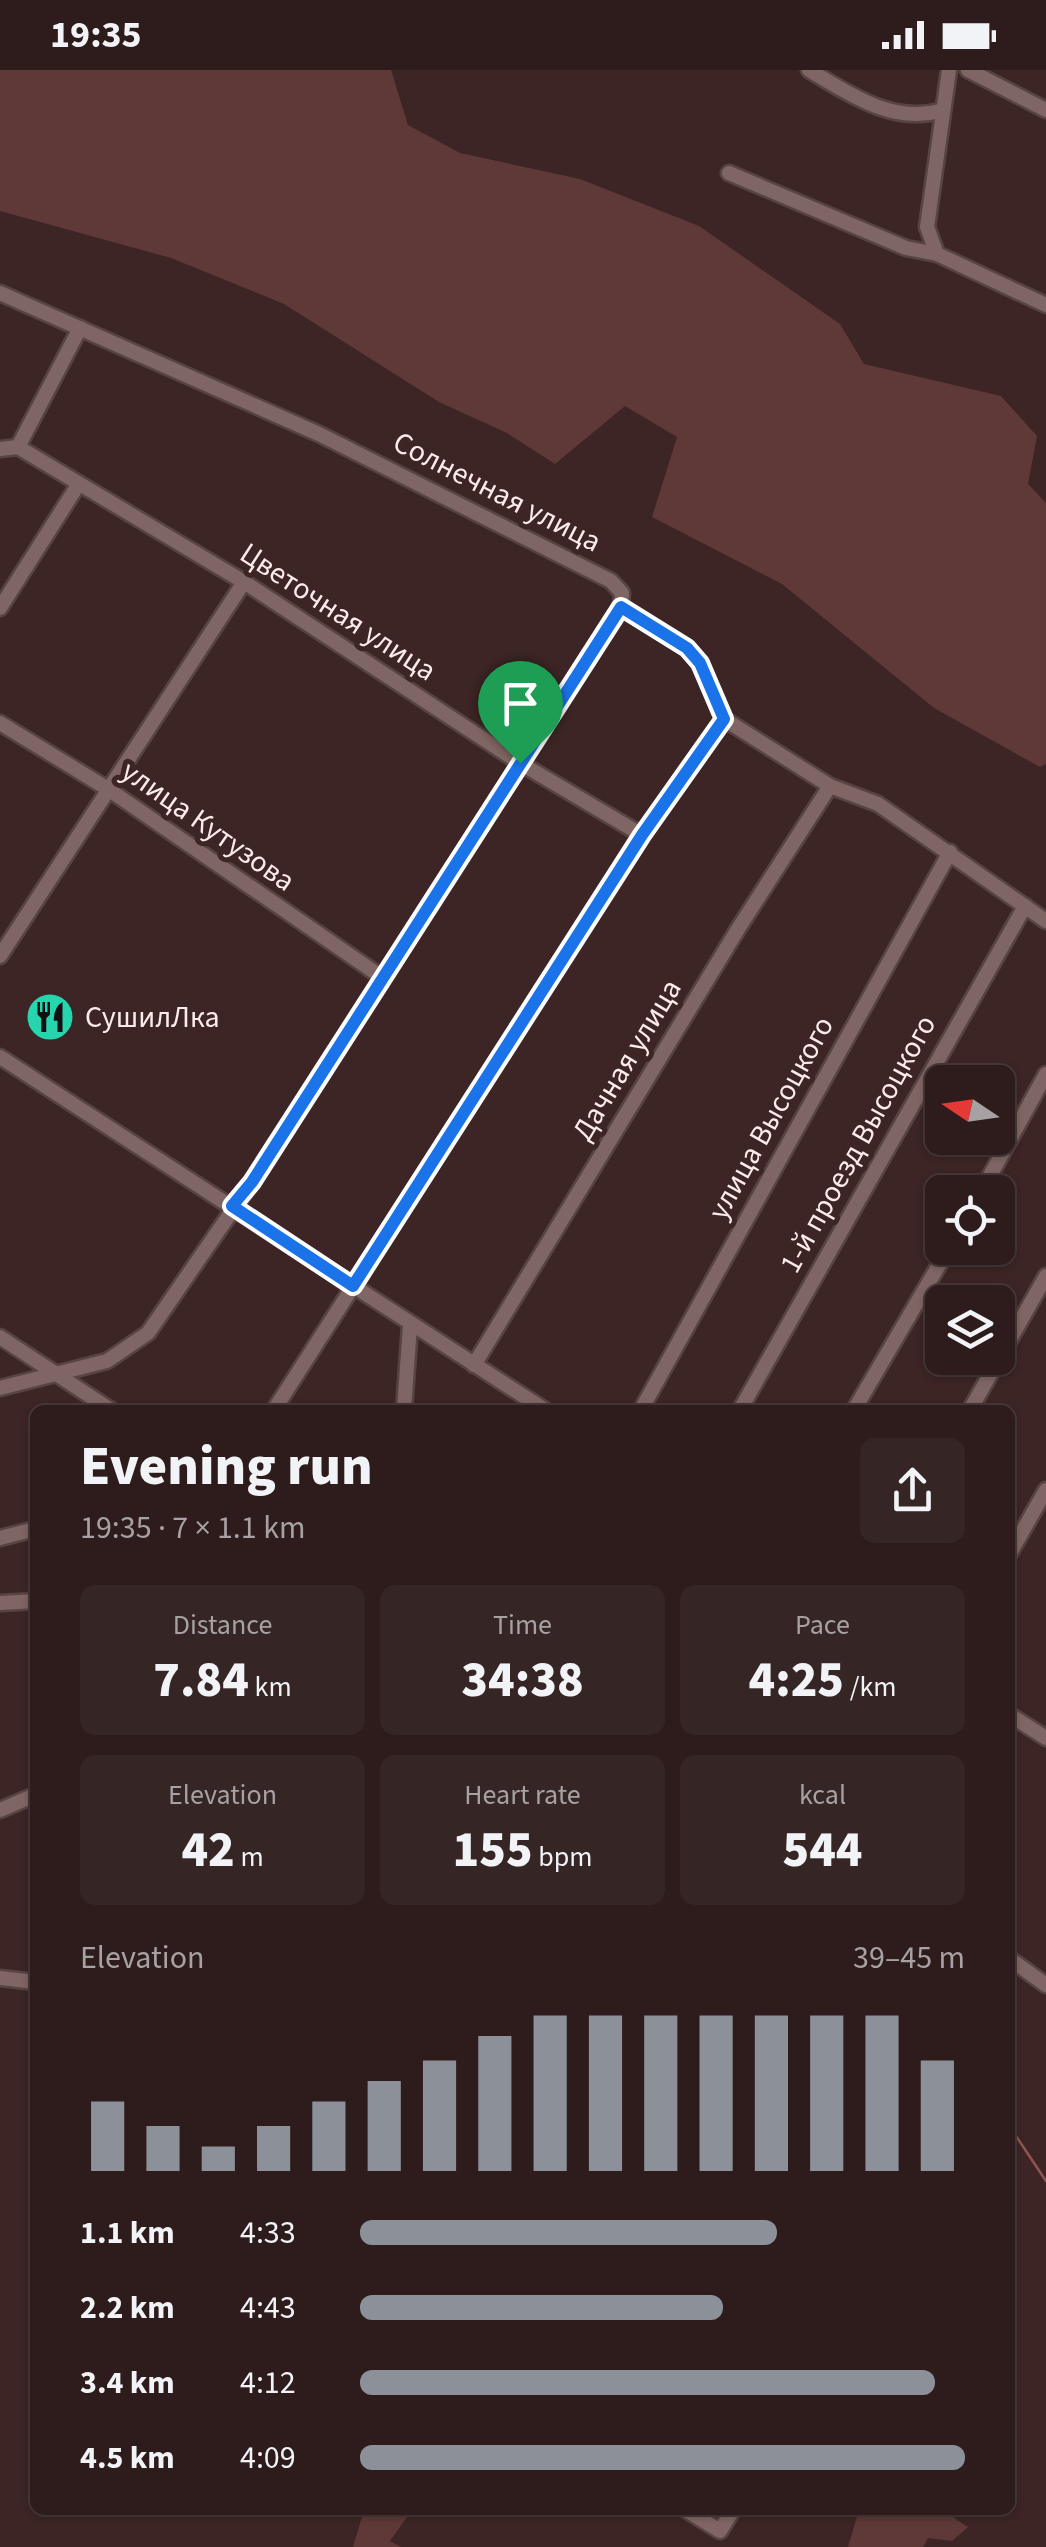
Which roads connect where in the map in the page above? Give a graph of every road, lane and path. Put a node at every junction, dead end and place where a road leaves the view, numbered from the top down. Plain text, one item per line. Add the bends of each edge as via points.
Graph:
1 (809, 70) edge
2 (948, 70) edge
3 (968, 70) edge
4 (1046, 110) edge
5 (940, 112) junction
6 (729, 173) dead end
7 (937, 254) junction
8 (0, 294) edge
9 (1046, 305) edge
10 (80, 328) junction
11 (18, 447) junction
12 (0, 449) edge
13 (78, 485) junction
14 (244, 582) junction
15 (621, 607) junction
16 (0, 608) edge
17 (724, 719) junction
18 (0, 722) edge
19 (520, 763) junction
20 (830, 786) junction
21 (108, 789) junction
22 (642, 835) junction
23 (950, 852) junction
24 (1025, 906) junction
25 (1046, 921) edge
26 (0, 956) edge
27 (383, 978) junction
28 (0, 1057) edge
29 (1046, 1074) edge
30 (990, 1175) edge
31 (232, 1206) junction
32 (939, 1265) edge
33 (1046, 1276) edge
34 (353, 1286) junction
35 (410, 1324) junction
36 (0, 1337) edge
37 (474, 1365) junction
38 (55, 1374) junction
39 (0, 1388) edge
40 (103, 1405) edge
41 (277, 1405) edge
42 (404, 1405) edge
43 (537, 1405) edge
44 (644, 1405) edge
45 (743, 1405) edge
46 (857, 1405) edge
47 (973, 1405) edge
48 (1046, 1490) edge
49 (30, 1530) edge
50 (0, 1538) edge
51 (1015, 1544) edge
52 (30, 1601) edge
53 (0, 1603) edge
54 (1015, 1718) edge
55 (1046, 1738) edge
56 (30, 1798) edge
57 (0, 1810) edge
58 (1015, 1963) edge
59 (0, 1978) edge
60 (30, 1981) edge
61 (1046, 1985) edge
62 (694, 2515) edge
63 (730, 2515) edge

1 - 5 street via 891,112 916,118
2 - 5 street
3 - 4 street
5 - 7 street via 927,227
6 - 7 street via 906,248
7 - 9 street
8 - 10 street, Солнечная улица
10 - 11 street
10 - 15 street, Солнечная улица via 220,387 555,549 611,581 622,593
11 - 12 street
11 - 13 street, Цветочная улица
13 - 14 street, Цветочная улица
13 - 16 street
14 - 19 street, Цветочная улица
14 - 21 street
15 - 17 street, Солнечная улица via 687,648
15 - 19 street
17 - 20 street
17 - 22 street
18 - 21 street, улица Кутузова
19 - 22 street, Цветочная улица
19 - 27 street
20 - 23 street via 878,804
20 - 37 street, Дачная улица
21 - 26 street
21 - 27 street, улица Кутузова
22 - 34 street
23 - 24 street
23 - 44 street, улица Высоцкого
24 - 25 street
24 - 45 street, 1-й проезд Высоцкого
27 - 31 street
28 - 31 street
29 - 30 street
31 - 34 street
31 - 38 street via 136,1345 108,1361
32 - 46 street
33 - 47 street
34 - 35 street
34 - 41 street
35 - 37 street
35 - 42 street
36 - 38 street
37 - 43 street
38 - 39 street
38 - 40 street
48 - 51 street
49 - 50 street
52 - 53 street
54 - 55 street
56 - 57 street
58 - 61 street
59 - 60 street
62 - 63 street via 720,2531

